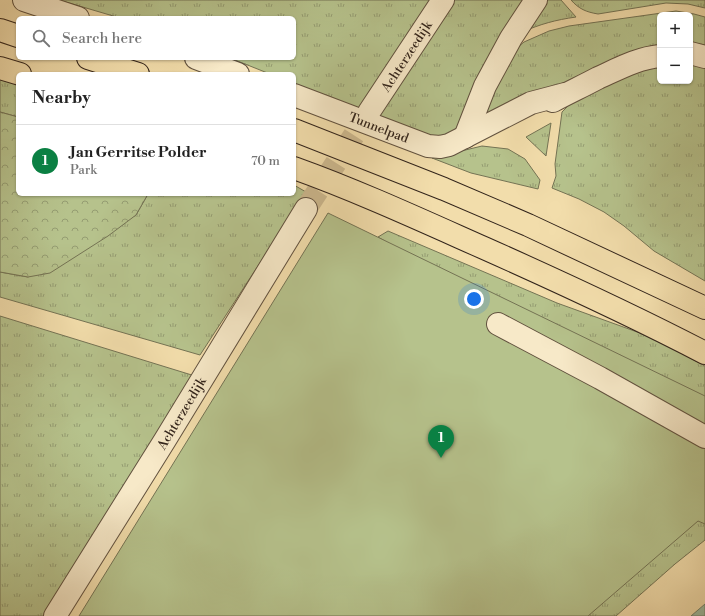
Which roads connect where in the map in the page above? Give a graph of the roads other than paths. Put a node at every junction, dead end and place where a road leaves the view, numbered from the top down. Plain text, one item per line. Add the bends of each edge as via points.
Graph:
1 (24, 0) edge
2 (444, 0) edge
3 (536, 0) edge
4 (72, 16) edge
5 (0, 30) edge
6 (16, 35) edge
7 (693, 54) edge
8 (657, 57) edge
9 (705, 57) edge
10 (94, 60) edge
11 (201, 60) edge
12 (0, 68) edge
13 (132, 72) edge
14 (233, 72) edge
15 (16, 73) edge
16 (296, 96) edge
17 (370, 112) tunnel mouth
18 (296, 131) edge
19 (465, 137) junction
20 (296, 169) edge
21 (306, 209) tunnel mouth
22 (705, 308) edge
23 (498, 324) dead end
24 (705, 353) edge
25 (705, 437) edge
26 (55, 616) edge

1 - 4 street
2 - 17 street, Achterzeedijk
3 - 19 street via 511,38 485,86
5 - 6 highway
7 - 9 street
8 - 19 street, Tunnelpad via 627,64 486,135
10 - 13 highway
11 - 14 street
12 - 15 highway
16 - 19 street, Tunnelpad via 428,146 449,145
18 - 22 highway via 528,224
20 - 24 highway via 342,186 565,284
21 - 26 street, Achterzeedijk
23 - 25 street

